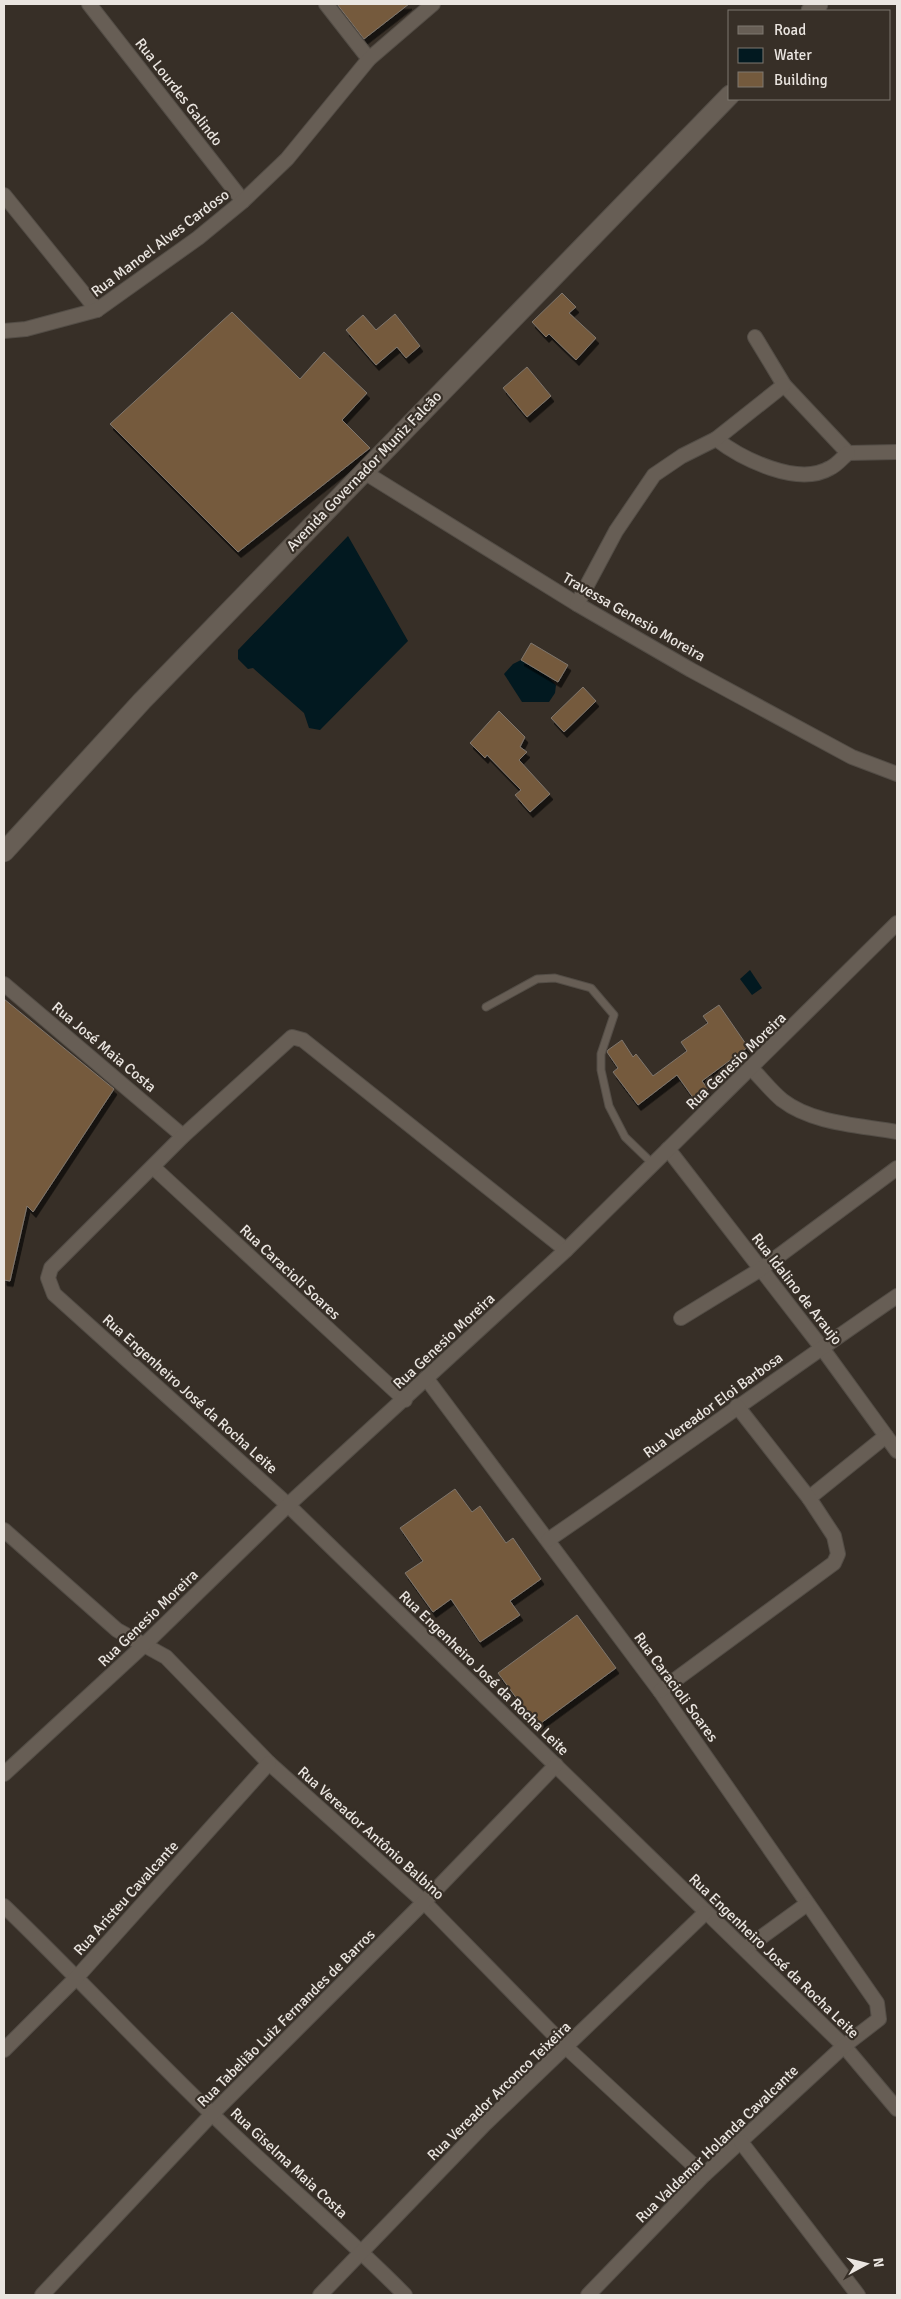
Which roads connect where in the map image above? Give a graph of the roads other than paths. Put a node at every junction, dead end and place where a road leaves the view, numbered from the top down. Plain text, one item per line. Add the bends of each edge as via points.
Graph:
1 (89, 4) edge
2 (326, 4) edge
3 (433, 4) edge
4 (370, 59) junction
5 (728, 96) edge
6 (4, 195) edge
7 (243, 201) junction
8 (96, 310) junction
9 (4, 331) edge
10 (755, 337) dead end
11 (784, 385) junction
12 (716, 439) junction
13 (897, 452) edge
14 (848, 453) junction
15 (364, 472) junction
16 (577, 604) junction
17 (897, 774) edge
18 (4, 852) edge
19 (897, 923) edge
20 (4, 984) edge
21 (486, 1007) dead end
22 (752, 1069) junction
23 (897, 1132) edge
24 (183, 1136) junction
25 (668, 1149) junction
26 (653, 1164) junction
27 (153, 1167) junction
28 (897, 1168) edge
29 (566, 1250) junction
30 (761, 1270) junction
31 (897, 1296) edge
32 (681, 1318) dead end
33 (822, 1348) junction
34 (426, 1378) junction
35 (405, 1400) junction
36 (737, 1406) junction
37 (892, 1440) edge
38 (809, 1498) junction
39 (288, 1505) junction
40 (4, 1530) edge
41 (548, 1540) junction
42 (144, 1645) junction
43 (660, 1692) junction
44 (269, 1763) junction
45 (556, 1765) junction
46 (4, 1774) edge
47 (424, 1902) junction
48 (807, 1904) junction
49 (4, 1906) edge
50 (705, 1913) junction
51 (745, 1949) junction
52 (78, 1976) junction
53 (875, 2024) joint
54 (844, 2046) junction
55 (566, 2048) junction
56 (4, 2050) edge
57 (897, 2109) edge
58 (212, 2114) junction
59 (741, 2142) junction
60 (704, 2175) junction
61 (362, 2252) junction
62 (42, 2295) edge
63 (320, 2295) edge
64 (405, 2295) edge
65 (588, 2295) edge
66 (858, 2295) edge

1 - 7 street, Rua Lourdes Galindo
2 - 4 street
3 - 4 street, Rua Manoel Alves Cardoso
4 - 7 street, Rua Manoel Alves Cardoso via 287,159
5 - 15 main road, Avenida Governador Muniz Falcão
6 - 8 street
7 - 8 street, Rua Manoel Alves Cardoso via 198,238
8 - 9 street, Rua Manoel Alves Cardoso via 26,329
10 - 11 street
11 - 12 street
11 - 14 street
12 - 14 street via 731,450 772,469 806,476 830,469
12 - 16 street via 654,475 616,530
13 - 14 street
15 - 16 street, Travessa Genesio Moreira
15 - 18 main road, Avenida Governador Muniz Falcão via 142,701
16 - 17 street, Travessa Genesio Moreira via 690,670 844,753
19 - 22 street, Rua Genesio Moreira
20 - 24 street, Rua José Maia Costa
21 - 26 lane via 537,979 555,978 591,988 614,1015 601,1054 609,1106 625,1136
22 - 23 street via 782,1100 804,1112 829,1120
22 - 25 street, Rua Genesio Moreira
24 - 27 street
24 - 29 street via 292,1037 303,1040
25 - 26 street, Rua Genesio Moreira
25 - 30 street, Rua Idalino de Araujo
26 - 29 street, Rua Genesio Moreira
27 - 35 street, Rua Caracioli Soares
27 - 39 street, Rua Engenheiro José da Rocha Leite via 52,1268 48,1278 54,1294
28 - 30 street
29 - 34 street, Rua Genesio Moreira
30 - 32 street
30 - 33 street, Rua Idalino de Araujo
31 - 33 street, Rua Vereador Eloi Barbosa
33 - 36 street, Rua Vereador Eloi Barbosa
33 - 37 street, Rua Idalino de Araujo
34 - 35 street, Rua Genesio Moreira
34 - 41 street, Rua Caracioli Soares
35 - 39 street, Rua Genesio Moreira
36 - 38 street
36 - 41 street, Rua Vereador Eloi Barbosa
37 - 38 street
38 - 43 street via 834,1536 838,1554 834,1563
39 - 42 street, Rua Genesio Moreira
39 - 45 street, Rua Engenheiro José da Rocha Leite
40 - 42 street, Rua Vereador Antônio Balbino via 117,1630
41 - 43 street, Rua Caracioli Soares
42 - 44 street, Rua Vereador Antônio Balbino via 166,1657
42 - 46 street, Rua Genesio Moreira
43 - 48 street, Rua Caracioli Soares
44 - 47 street, Rua Vereador Antônio Balbino
44 - 52 street, Rua Aristeu Cavalcante
45 - 47 street, Rua Tabelião Luiz Fernandes de Barros
45 - 50 street, Rua Engenheiro José da Rocha Leite
47 - 55 street, Rua Vereador Antônio Balbino
47 - 58 street, Rua Tabelião Luiz Fernandes de Barros
48 - 51 street
48 - 53 street, Rua Caracioli Soares via 877,2003 879,2019
49 - 52 street, Rua Giselma Maia Costa
50 - 51 street, Rua Engenheiro José da Rocha Leite
50 - 55 street, Rua Vereador Arconco Teixeira
51 - 54 street, Rua Engenheiro José da Rocha Leite
52 - 56 street, Rua Aristeu Cavalcante
52 - 58 street, Rua Giselma Maia Costa
53 - 54 street, Rua Valdemar Holanda Cavalcante
54 - 57 street, Rua Engenheiro José da Rocha Leite
54 - 59 street, Rua Valdemar Holanda Cavalcante
55 - 60 street, Rua Vereador Antônio Balbino
55 - 61 street, Rua Vereador Arconco Teixeira via 485,2124
58 - 61 street, Rua Giselma Maia Costa
58 - 62 street, Rua Tabelião Luiz Fernandes de Barros
59 - 60 street, Rua Valdemar Holanda Cavalcante
59 - 66 street
60 - 65 street, Rua Valdemar Holanda Cavalcante
61 - 63 street, Rua Vereador Arconco Teixeira
61 - 64 street, Rua Giselma Maia Costa

